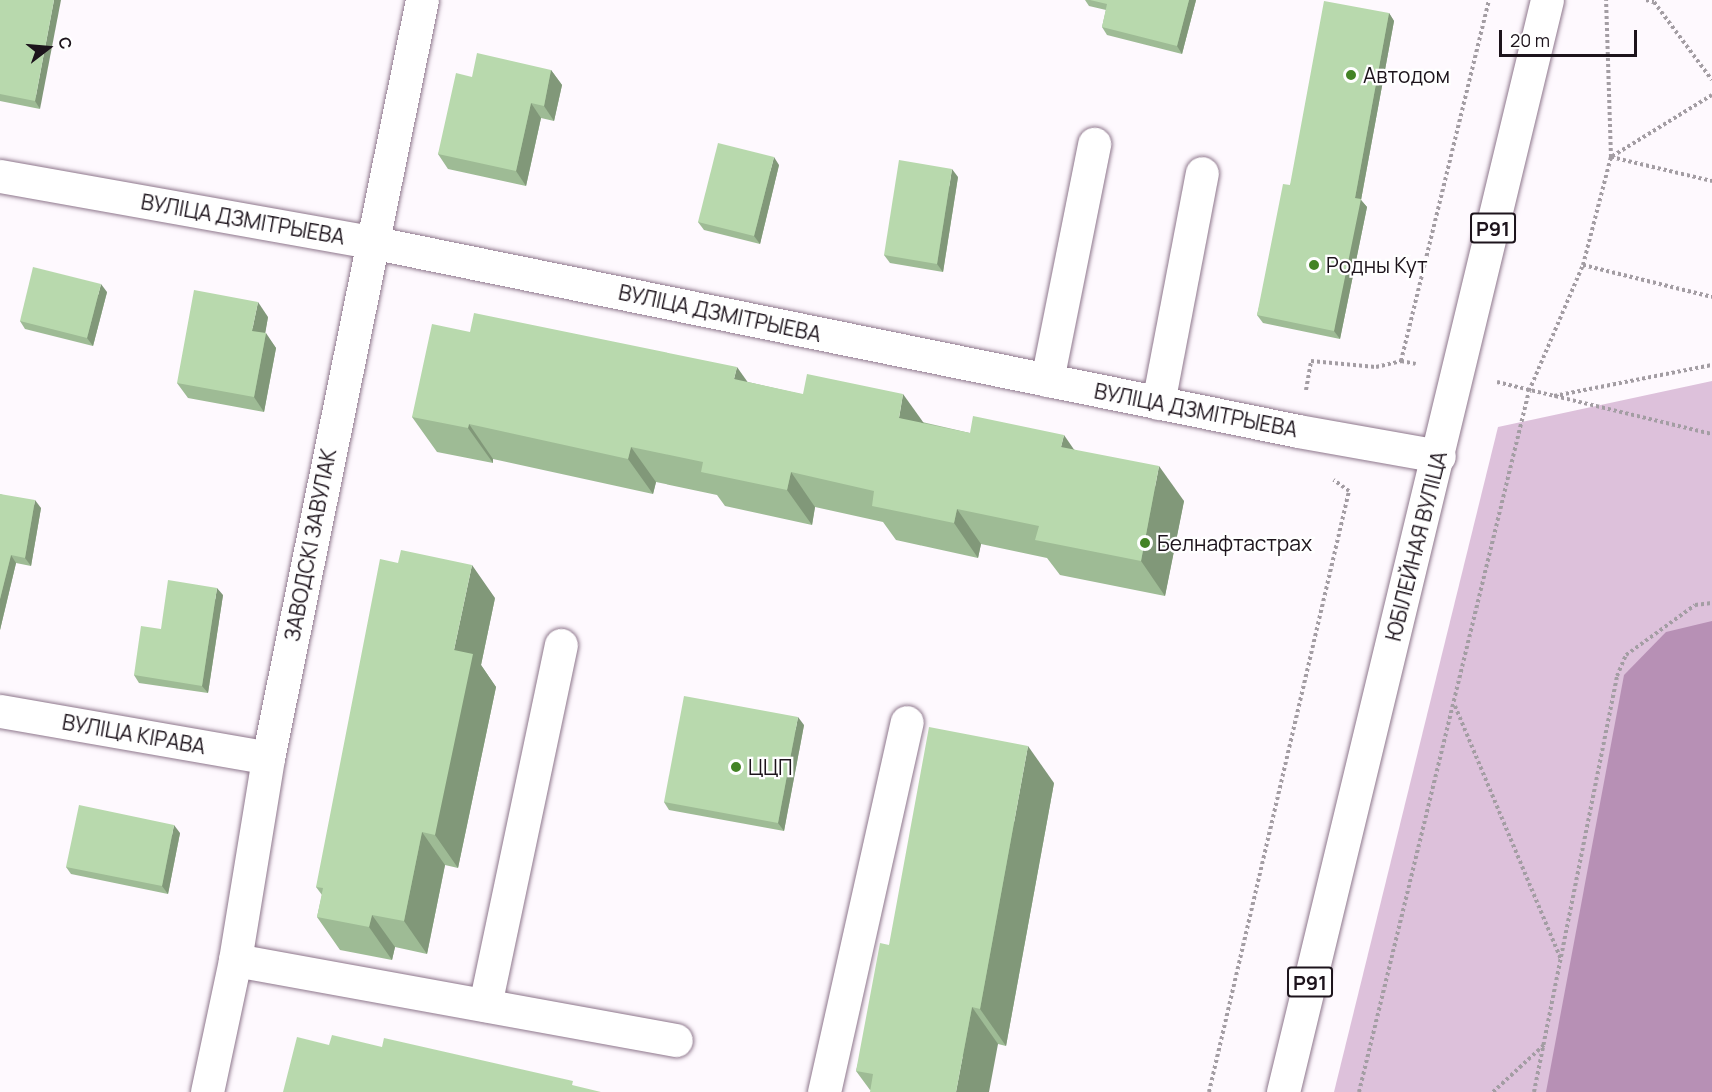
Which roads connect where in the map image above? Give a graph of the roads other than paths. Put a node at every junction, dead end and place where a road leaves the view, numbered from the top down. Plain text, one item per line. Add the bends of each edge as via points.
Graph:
1 (422, 0) edge
2 (1547, 0) edge
3 (1094, 144) dead end
4 (1202, 173) dead end
5 (0, 176) edge
6 (371, 242) junction
7 (1047, 380) junction
8 (1158, 403) junction
9 (1438, 456) junction
10 (561, 645) dead end
11 (0, 711) edge
12 (908, 722) dead end
13 (268, 758) junction
14 (235, 960) junction
15 (485, 1005) junction
16 (676, 1040) dead end
17 (207, 1092) edge
18 (824, 1092) edge
19 (1283, 1092) edge

1 - 6 street, ЗАВОДСКІ ЗАВУЛАК
2 - 9 street, ЮБІЛЕЙНАЯ ВУЛІЦА / Р91
3 - 7 street
4 - 8 street
5 - 6 street, ВУЛІЦА ДЗМІТРЫЕВА
6 - 7 street, ВУЛІЦА ДЗМІТРЫЕВА
6 - 13 street, ЗАВОДСКІ ЗАВУЛАК
7 - 8 street, ВУЛІЦА ДЗМІТРЫЕВА
8 - 9 street, ВУЛІЦА ДЗМІТРЫЕВА
9 - 19 street, ЮБІЛЕЙНАЯ ВУЛІЦА / Р91
10 - 15 street
11 - 13 street, ВУЛІЦА КІРАВА
12 - 18 street
13 - 14 street, ЗАВОДСКІ ЗАВУЛАК
14 - 15 street
14 - 17 street, ЗАВОДСКІ ЗАВУЛАК
15 - 16 street

